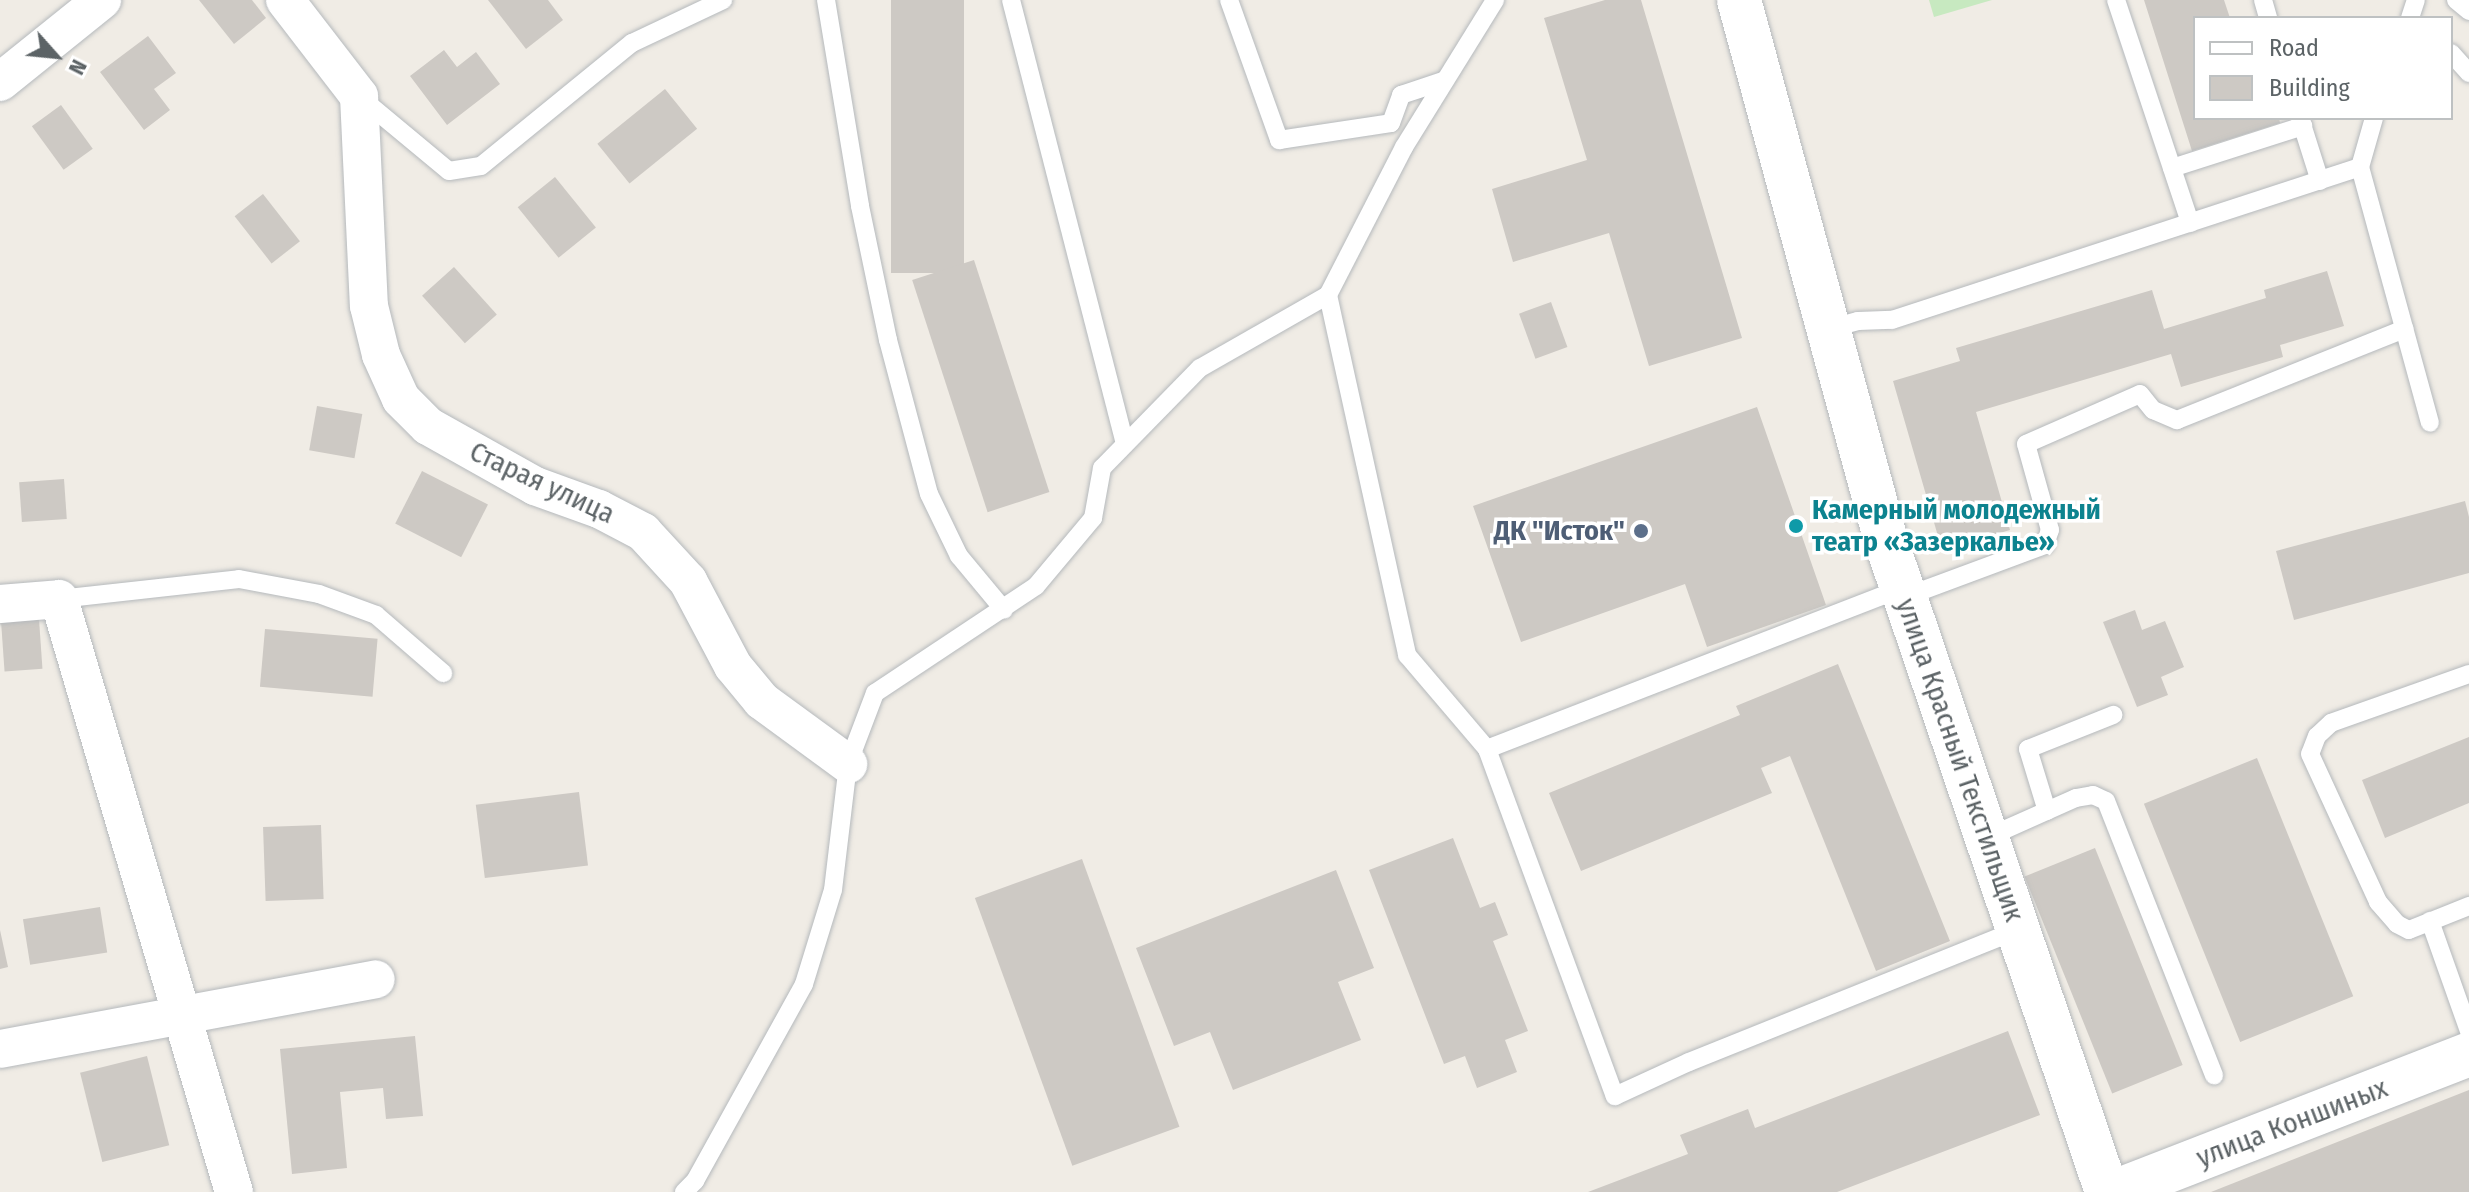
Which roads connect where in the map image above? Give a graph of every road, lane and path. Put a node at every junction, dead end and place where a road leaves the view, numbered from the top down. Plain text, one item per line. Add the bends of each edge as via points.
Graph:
1 (102, 0) edge
2 (285, 0) edge
3 (723, 0) edge
4 (826, 0) edge
5 (1011, 0) edge
6 (1229, 0) edge
7 (1495, 0) edge
8 (1739, 0) edge
9 (2116, 0) edge
10 (2456, 0) edge
11 (2469, 11) edge
12 (2453, 55) edge
13 (2469, 73) edge
14 (1443, 81) junction
15 (0, 82) edge
16 (359, 96) junction
17 (2373, 120) edge
18 (2301, 122) edge
19 (2360, 167) junction
20 (2172, 168) junction
21 (2320, 181) junction
22 (2190, 223) junction
23 (1328, 295) junction
24 (1828, 329) junction
25 (2405, 329) junction
26 (2430, 423) dead end
27 (1125, 444) junction
28 (1903, 592) junction
29 (59, 599) junction
30 (0, 604) edge
31 (1004, 610) junction
32 (443, 673) dead end
33 (2469, 674) edge
34 (2113, 715) dead end
35 (1487, 749) junction
36 (848, 764) junction
37 (2047, 811) junction
38 (1986, 838) junction
39 (2469, 906) edge
40 (2430, 921) junction
41 (2018, 930) junction
42 (376, 979) dead end
43 (185, 1016) junction
44 (2469, 1031) edge
45 (0, 1049) edge
46 (2469, 1054) edge
47 (2214, 1075) dead end
48 (234, 1192) edge
49 (684, 1192) edge
50 (2107, 1192) edge
51 (2114, 1192) edge

1 - 15 street
2 - 16 street
3 - 16 lane via 632,43 481,166 449,171
4 - 31 lane via 860,206 929,494 959,556
5 - 27 lane
6 - 14 lane via 1279,140 1391,123 1401,95
7 - 14 lane
8 - 24 street, улица Красный Текстильщик
9 - 20 lane
10 - 11 lane
12 - 13 lane
14 - 23 lane
16 - 36 street, Старая улица via 369,306 381,355 401,399 428,426 535,486 643,532 688,581 733,666 762,701
17 - 19 lane
18 - 20 lane
18 - 21 lane
19 - 21 lane
19 - 25 lane
20 - 22 lane
21 - 22 lane
22 - 24 lane via 1892,320
23 - 27 lane via 1200,368
23 - 35 lane via 1407,655
24 - 28 street, улица Красный Текстильщик
25 - 26 lane
25 - 28 lane via 2177,420 2153,410 2140,394 2026,444 2050,530 2045,545
27 - 31 lane via 1102,468 1093,518 1036,586
28 - 35 lane
28 - 38 street, улица Красный Текстильщик
29 - 30 street
29 - 32 lane via 239,579 319,594 376,615
29 - 43 street
31 - 36 lane via 875,693
33 - 40 lane via 2331,723 2317,736 2310,754 2378,902 2409,930
34 - 37 lane via 2028,749
35 - 41 lane via 1615,1096
36 - 49 lane via 833,890 804,984 695,1181
37 - 38 lane
37 - 47 lane via 2093,795 2106,801
38 - 41 street, улица Красный Текстильщик
39 - 40 lane
40 - 44 lane
41 - 50 street, улица Красный Текстильщик
42 - 43 street
43 - 45 street
43 - 48 street
46 - 51 street, улица Коншиных

